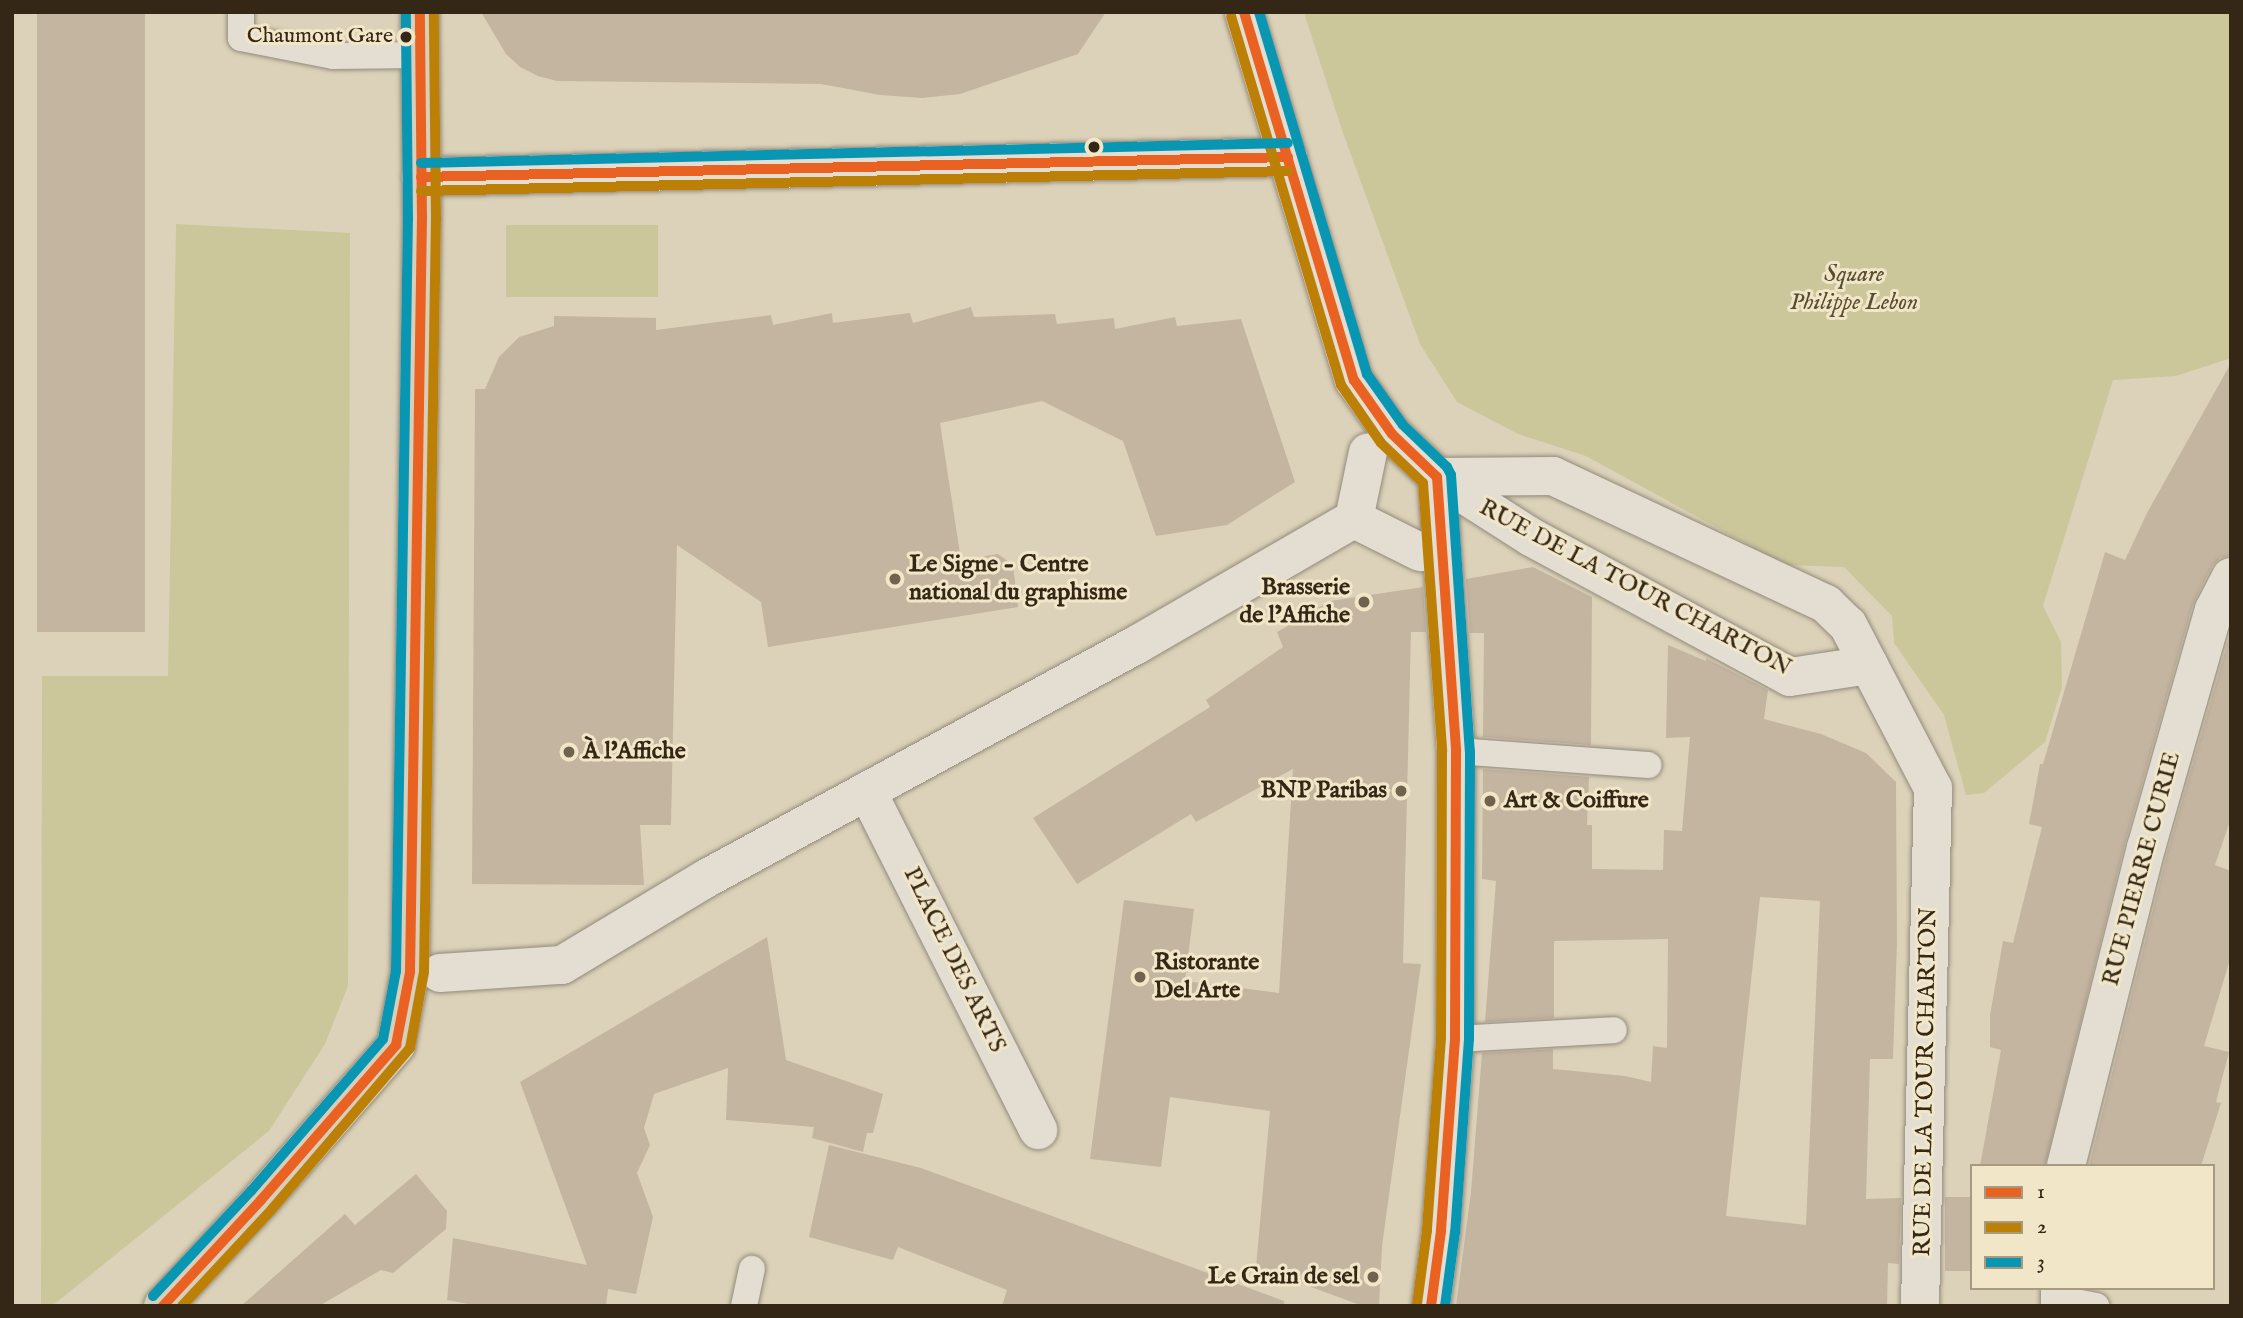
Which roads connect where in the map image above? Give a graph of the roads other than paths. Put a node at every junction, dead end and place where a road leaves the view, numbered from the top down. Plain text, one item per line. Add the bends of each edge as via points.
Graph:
1 (241, 12) edge
2 (421, 12) edge
3 (1244, 12) edge
4 (421, 55) junction
5 (1288, 157) junction
6 (421, 177) junction
7 (1368, 452) dead end
8 (1437, 477) junction
9 (1354, 519) junction
10 (1420, 552) dead end
11 (2231, 577) edge
12 (1869, 665) junction
13 (1456, 751) junction
14 (1648, 765) dead end
15 (867, 791) junction
16 (440, 973) dead end
17 (1614, 1030) dead end
18 (1455, 1039) junction
19 (1038, 1130) dead end
20 (2067, 1164) edge
21 (752, 1269) dead end
22 (163, 1306) edge
23 (744, 1306) edge
24 (1432, 1306) edge
25 (1920, 1306) edge

1 - 4 lane via 241,38 333,56
2 - 4 main road
3 - 5 street
4 - 6 main road
5 - 6 street
5 - 8 street via 1354,380 1392,434
6 - 22 main road via 410,972 396,1045
7 - 9 street
8 - 12 street, RUE DE LA TOUR CHARTON via 1531,537 1790,677
8 - 12 street, RUE DE LA TOUR CHARTON via 1553,476 1826,604 1848,625
8 - 13 street
9 - 10 street
9 - 15 street
11 - 20 street, RUE PIERRE CURIE via 2214,610 2146,848
12 - 25 street, RUE DE LA TOUR CHARTON via 1933,788
13 - 14 lane
13 - 18 street
15 - 16 street via 562,965
15 - 19 street, PLACE DES ARTS
17 - 18 lane
18 - 24 street
21 - 23 lane

